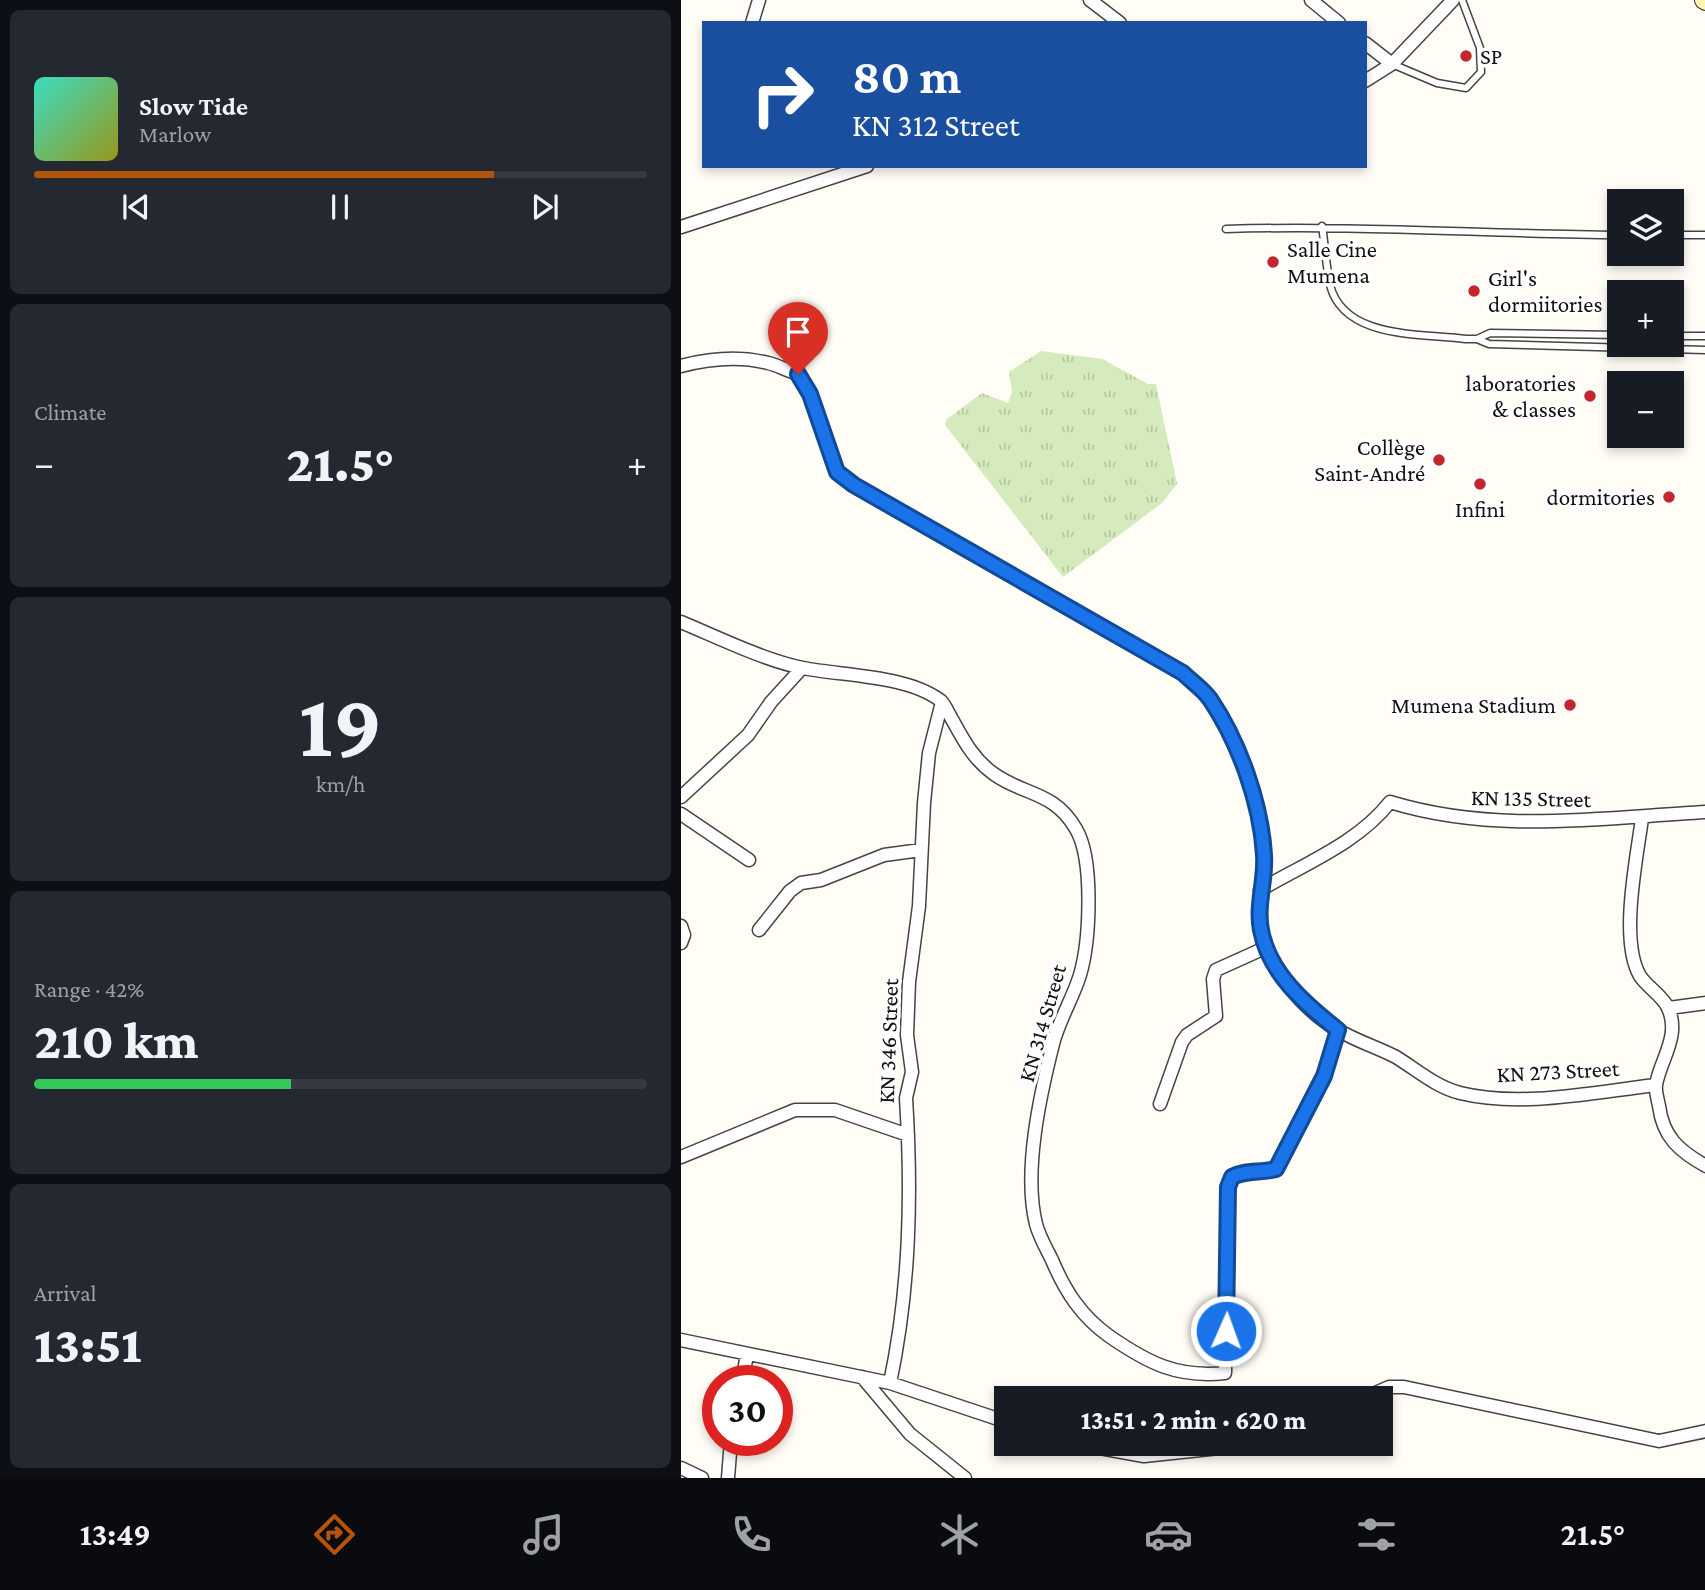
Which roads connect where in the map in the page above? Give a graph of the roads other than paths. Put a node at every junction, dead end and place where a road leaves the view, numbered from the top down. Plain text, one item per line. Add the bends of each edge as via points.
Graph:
1 (759, 0) edge
2 (1090, 0) edge
3 (1311, 0) edge
4 (1453, 0) edge
5 (1462, 0) edge
6 (753, 21) edge
7 (1117, 21) edge
8 (1337, 21) edge
9 (1367, 45) edge
10 (1392, 64) junction
11 (1367, 80) edge
12 (862, 168) edge
13 (1322, 226) junction
14 (681, 228) edge
15 (1226, 229) dead end
16 (1607, 235) edge
17 (1684, 235) edge
18 (1705, 235) edge
19 (1607, 335) edge
20 (1684, 336) edge
21 (1705, 336) edge
22 (1477, 339) junction
23 (1705, 350) edge
24 (681, 366) edge
25 (681, 622) edge
26 (802, 668) junction
27 (942, 702) junction
28 (681, 797) edge
29 (1705, 812) edge
30 (681, 814) edge
31 (1642, 818) junction
32 (921, 850) junction
33 (749, 860) dead end
34 (1260, 890) junction
35 (681, 926) edge
36 (759, 930) dead end
37 (681, 943) edge
38 (1267, 947) junction
39 (1705, 1003) edge
40 (1669, 1008) junction
41 (1338, 1030) junction
42 (1656, 1085) junction
43 (1160, 1104) dead end
44 (908, 1135) junction
45 (681, 1157) edge
46 (1705, 1166) edge
47 (681, 1340) edge
48 (747, 1355) junction
49 (745, 1365) edge
50 (862, 1377) junction
51 (890, 1383) junction
52 (1393, 1387) edge
53 (994, 1418) edge
54 (1705, 1431) edge
55 (730, 1456) edge
56 (681, 1468) edge
57 (702, 1478) edge
58 (728, 1478) edge
59 (965, 1478) edge

1 - 6 street
2 - 7 street
3 - 8 street
4 - 10 street
5 - 10 lane via 1480,48 1481,72 1466,88 1437,83
9 - 10 street
10 - 11 street
12 - 14 street
13 - 15 lane
13 - 16 lane
13 - 22 lane via 1331,287 1350,317 1368,326
17 - 18 lane
19 - 22 lane via 1489,333
20 - 21 lane
22 - 23 lane via 1489,344
24 - 34 street, KN 273 Street via 709,359 770,363 798,374 810,394 837,472 1183,673 1209,697 1247,777 1260,818 1264,858
25 - 26 street
26 - 27 street via 905,685
26 - 28 street via 748,735
27 - 32 street, KN 346 Street via 929,753
27 - 41 street, KN 314 Street via 982,766 1007,783 1054,803 1076,828 1085,847 1089,888 1081,972 1054,1042 1033,1148 1030,1188 1036,1226 1065,1291 1093,1324 1162,1366 1195,1376 1225,1373 1228,1187 1232,1177 1242,1172 1276,1169 1324,1076
29 - 31 street, KN 135 Street
30 - 33 street
31 - 34 street, KN 135 Street via 1506,823 1458,818 1390,802 1343,843
31 - 40 street via 1631,932 1633,960
32 - 36 street via 884,855 822,880 801,883
32 - 44 street, KN 346 Street via 908,1010 912,1072 906,1098
34 - 38 street, KN 273 Street via 1261,930
35 - 37 street
38 - 41 street, KN 273 Street via 1283,979
38 - 43 street via 1216,970 1216,1016 1182,1042
39 - 40 street
40 - 42 street via 1671,1042
41 - 42 street, KN 273 Street via 1461,1093 1507,1098
42 - 46 street via 1666,1134 1682,1153
44 - 45 street via 835,1110 795,1110
44 - 51 street, KN 346 Street via 909,1259 903,1324
47 - 48 street
48 - 49 street
48 - 50 street
50 - 51 street
50 - 59 street via 910,1434
51 - 53 street
52 - 54 street via 1659,1441
55 - 58 street
56 - 57 street

